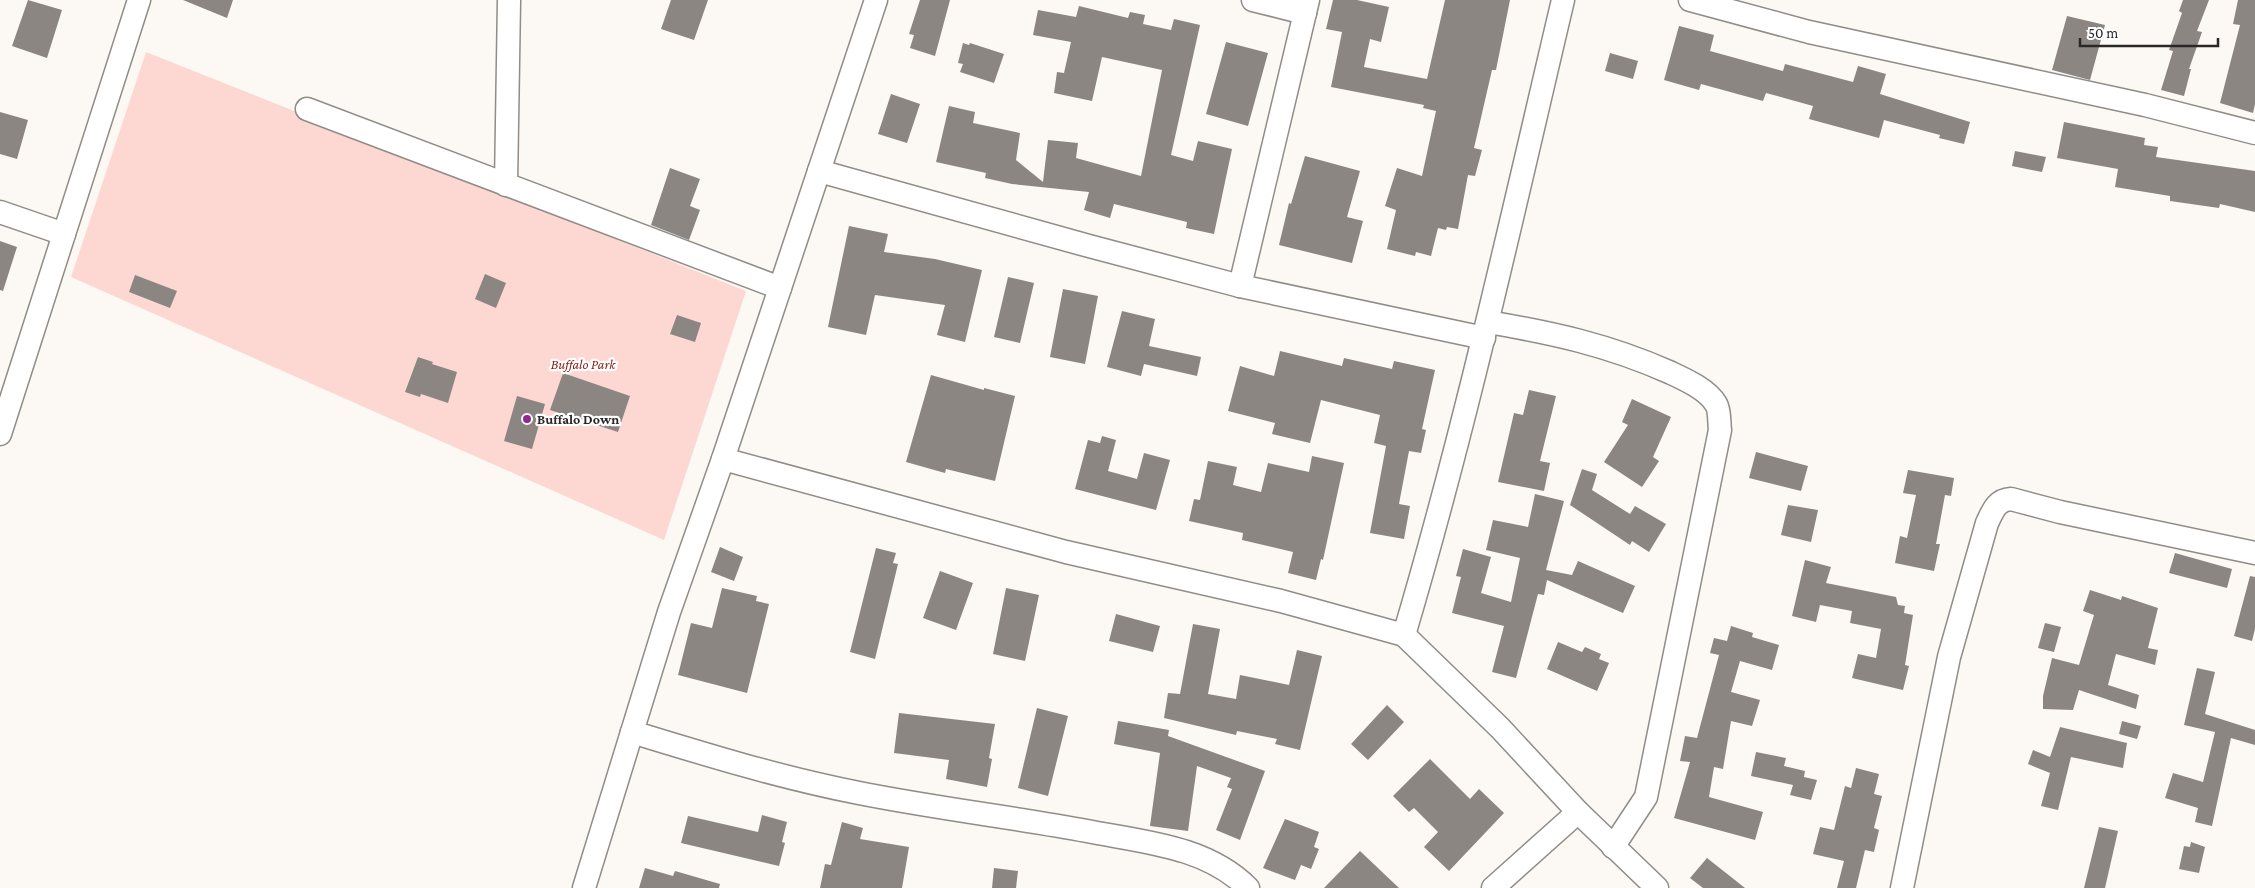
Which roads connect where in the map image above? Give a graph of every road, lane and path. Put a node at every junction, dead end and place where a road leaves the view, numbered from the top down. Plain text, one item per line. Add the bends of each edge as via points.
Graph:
1 (139, 0) edge
2 (509, 0) edge
3 (876, 0) edge
4 (1253, 0) edge
5 (1563, 0) edge
6 (1690, 0) edge
7 (1306, 7) edge
8 (307, 109) dead end
9 (2255, 133) edge
10 (819, 170) junction
11 (506, 185) junction
12 (0, 212) edge
13 (64, 234) junction
14 (1240, 286) junction
15 (780, 288) junction
16 (1486, 330) junction
17 (0, 434) edge
18 (723, 459) junction
19 (2255, 553) edge
20 (1404, 635) junction
21 (632, 732) junction
22 (1578, 812) junction
23 (1613, 847) junction
24 (584, 888) edge
25 (1248, 888) edge
26 (1493, 888) edge
27 (1657, 888) edge
28 (1902, 888) edge

1 - 13 street
2 - 11 street
3 - 10 street
4 - 7 street
5 - 16 street
6 - 9 street via 1809,32 2145,105
7 - 14 street
8 - 11 street
10 - 14 street
10 - 15 street
11 - 15 street
12 - 13 street
13 - 17 street
14 - 16 street
15 - 18 street
16 - 20 street
16 - 23 street via 1592,343 1681,378 1708,394 1718,405 1720,430 1646,797
18 - 20 street via 1066,552 1281,601
18 - 21 street via 669,612
19 - 28 street via 2011,499 2003,499 1996,505 1987,522 1949,657
20 - 22 street via 1500,728
21 - 24 street
21 - 25 street via 763,772 860,793 1179,848 1212,861
22 - 23 street
22 - 26 street
23 - 27 street

